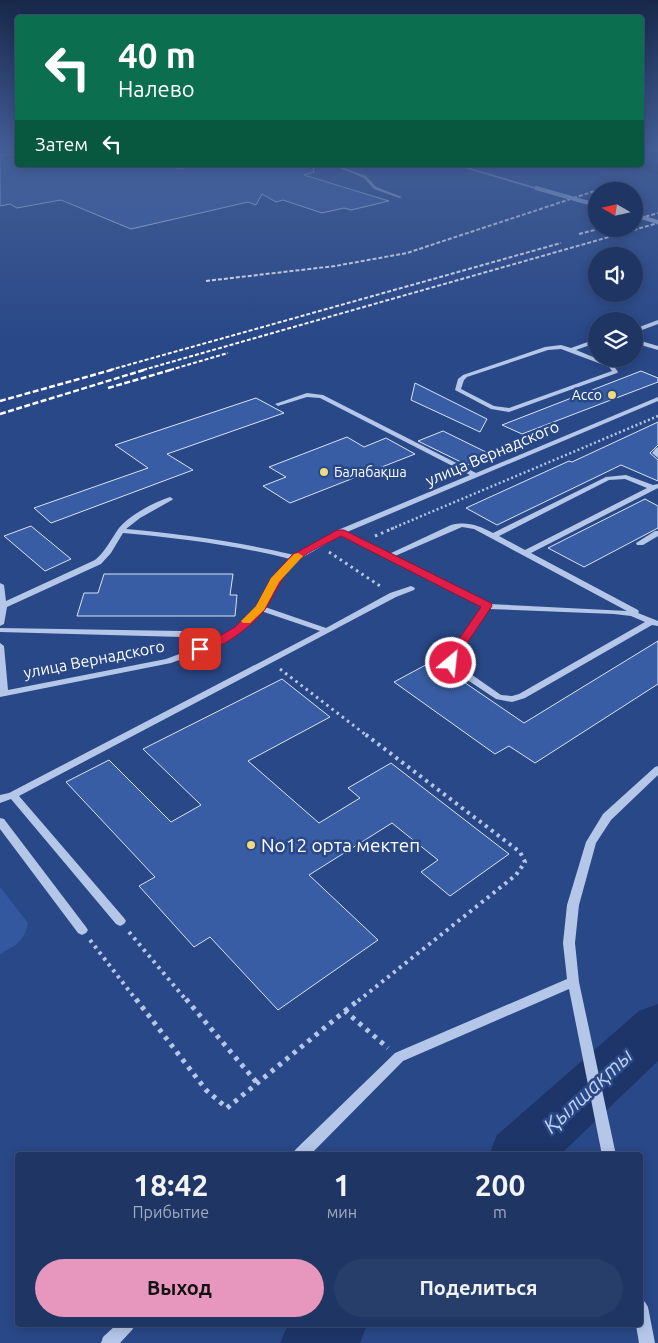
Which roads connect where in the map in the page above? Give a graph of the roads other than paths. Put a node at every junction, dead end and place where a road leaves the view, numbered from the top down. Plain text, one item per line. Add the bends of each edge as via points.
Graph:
1 (643, 216) edge
2 (658, 220) edge
3 (658, 322) edge
4 (643, 328) edge
5 (588, 344) edge
6 (643, 344) edge
7 (658, 348) edge
8 (571, 350) junction
9 (658, 399) edge
10 (278, 404) dead end
11 (658, 450) edge
12 (658, 456) edge
13 (476, 476) junction
14 (656, 487) edge
15 (170, 499) dead end
16 (121, 531) junction
17 (341, 532) junction
18 (658, 533) edge
19 (494, 536) junction
20 (640, 543) dead end
21 (525, 553) junction
22 (390, 556) junction
23 (295, 558) junction
24 (0, 585) edge
25 (411, 588) dead end
26 (487, 606) junction
27 (2, 607) edge
28 (260, 608) junction
29 (655, 623) edge
30 (0, 624) edge
31 (0, 630) edge
32 (327, 631) junction
33 (182, 634) dead end
34 (0, 646) edge
35 (2, 693) edge
36 (658, 769) edge
37 (12, 795) junction
38 (0, 799) edge
39 (0, 822) edge
40 (120, 921) road end
41 (82, 930) road end
42 (574, 982) junction
43 (303, 1152) edge
44 (609, 1152) edge
45 (643, 1322) edge
46 (125, 1327) edge
47 (109, 1343) edge
48 (647, 1343) edge

1 - 2 street, bridge
3 - 4 street
5 - 8 street
6 - 7 street
8 - 8 street via 615,370 509,410 493,408 458,390 465,376 547,348
9 - 13 street, улица Вернадского
10 - 13 street via 307,395 321,396
11 - 12 street via 655,454
13 - 17 street, улица Вернадского
14 - 19 street via 626,477 608,478
14 - 21 street
15 - 16 street
16 - 23 street via 235,544
16 - 27 street via 110,551 98,562
17 - 22 street
17 - 23 street, улица Вернадского
18 - 20 street
19 - 21 street
19 - 22 street via 476,527 462,525
21 - 29 street
22 - 26 street
23 - 28 street, улица Вернадского via 275,580
24 - 27 street
25 - 32 street
26 - 29 street via 614,612 632,614
26 - 29 street via 453,655 451,663 506,699 522,696
27 - 30 street
28 - 32 street
28 - 35 street, улица Вернадского via 217,643 168,661
31 - 33 street
32 - 37 street
34 - 35 street
36 - 42 street via 607,817 591,842 573,905 569,943
37 - 38 street
37 - 40 street
39 - 41 street
42 - 43 street via 398,1057
42 - 44 street
45 - 48 street
46 - 47 street

